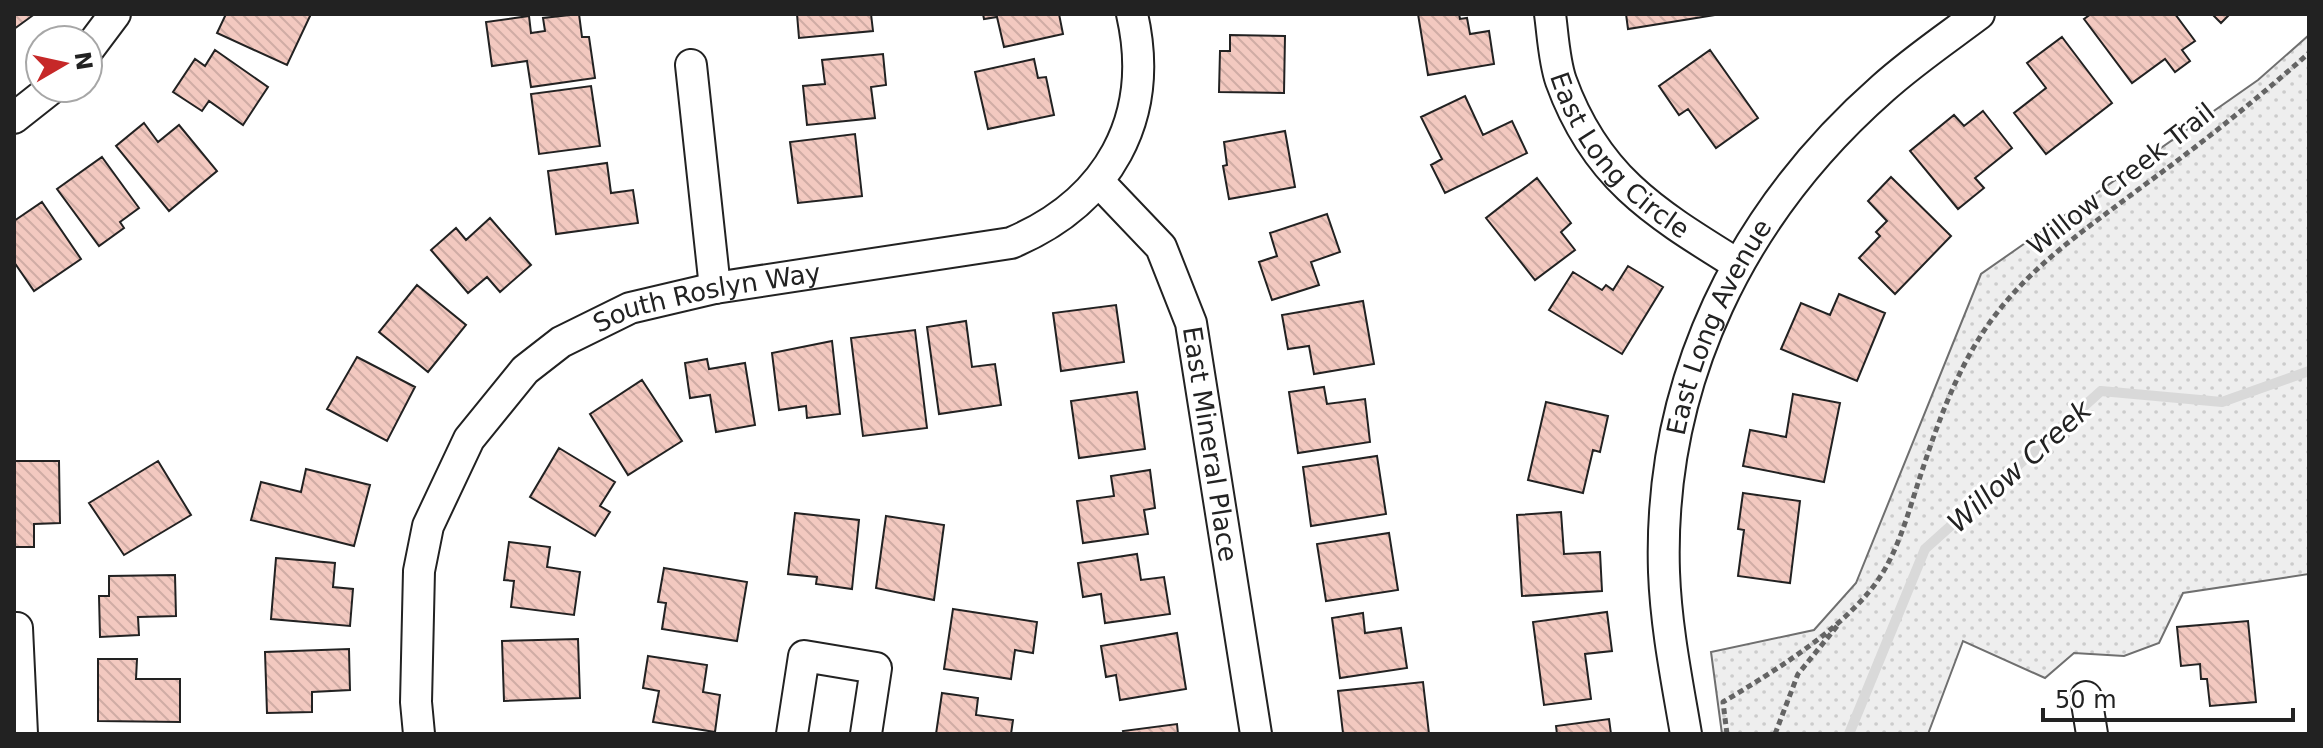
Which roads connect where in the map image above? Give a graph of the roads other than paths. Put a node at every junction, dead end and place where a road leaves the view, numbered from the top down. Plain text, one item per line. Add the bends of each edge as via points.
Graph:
1 (1132, 14) edge
2 (1550, 14) edge
3 (1979, 14) edge
4 (691, 65) dead end
5 (32, 104) edge
6 (14, 118) edge
7 (1099, 182) junction
8 (1737, 264) junction
9 (715, 288) junction
10 (14, 628) edge
11 (2086, 697) dead end
12 (22, 734) edge
13 (419, 734) edge
14 (792, 734) edge
15 (866, 734) edge
16 (1256, 734) edge
17 (1686, 734) edge
18 (2092, 734) edge

1 - 7 street, South Roslyn Way via 1137,102 1125,140
2 - 8 street, East Long Circle via 1560,79 1604,161 1635,196
3 - 8 street, East Long Avenue via 1883,88 1820,150 1764,218
4 - 9 street
5 - 6 street
7 - 9 street, South Roslyn Way via 1048,227 1011,243
7 - 16 street, East Mineral Place via 1161,247 1191,323
8 - 17 street, East Long Avenue via 1709,320 1690,377 1666,494 1664,573
9 - 13 street, South Roslyn Way via 630,308 561,342 525,370 469,439 428,526 419,571
10 - 12 street
11 - 18 street
14 - 15 street via 804,656 876,668

